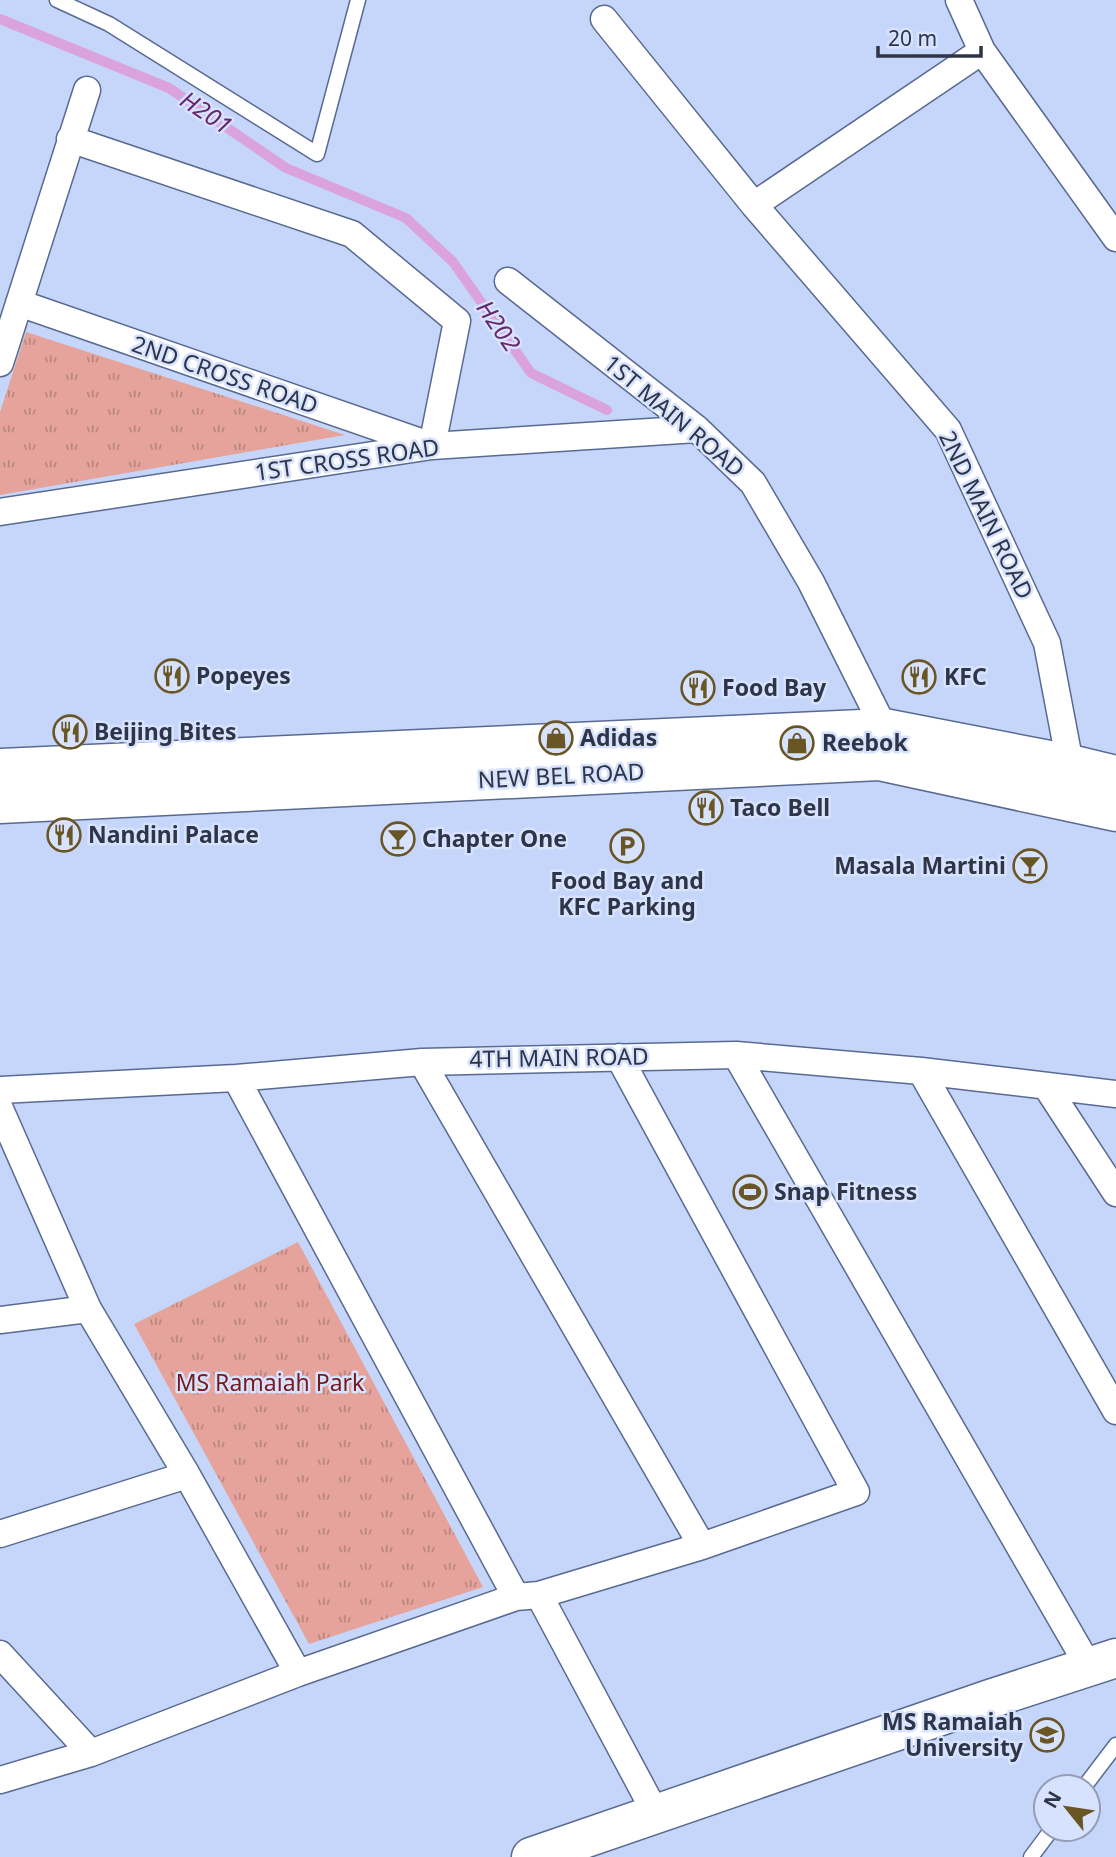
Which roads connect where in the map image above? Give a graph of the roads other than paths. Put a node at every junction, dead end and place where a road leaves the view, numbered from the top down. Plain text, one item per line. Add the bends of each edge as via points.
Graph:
1 (57, 0) edge
2 (358, 0) edge
3 (959, 0) edge
4 (78, 5) edge
5 (604, 19) dead end
6 (982, 51) junction
7 (87, 90) dead end
8 (70, 139) junction
9 (754, 205) junction
10 (1116, 238) edge
11 (508, 281) dead end
12 (19, 303) junction
13 (0, 363) edge
14 (697, 429) junction
15 (432, 446) junction
16 (0, 512) edge
17 (884, 728) junction
18 (1070, 764) junction
19 (0, 768) edge
20 (1116, 775) edge
21 (1071, 803) junction
22 (0, 804) edge
23 (1116, 812) edge
24 (736, 1055) junction
25 (620, 1056) junction
26 (422, 1062) junction
27 (921, 1071) junction
28 (236, 1078) junction
29 (1046, 1086) junction
30 (0, 1090) edge
31 (1116, 1094) edge
32 (0, 1109) edge
33 (1116, 1193) edge
34 (88, 1309) junction
35 (0, 1320) edge
36 (1116, 1411) edge
37 (187, 1475) junction
38 (0, 1534) edge
39 (702, 1546) junction
40 (528, 1596) junction
41 (0, 1654) edge
42 (1103, 1663) edge
43 (298, 1673) junction
44 (1116, 1745) edge
45 (91, 1753) junction
46 (1095, 1773) edge
47 (0, 1780) edge
48 (656, 1814) junction
49 (531, 1857) edge

1 - 4 lane
2 - 4 lane via 317,154
3 - 6 street
5 - 9 street, 2ND MAIN ROAD
6 - 9 street
6 - 10 street
7 - 8 street
8 - 12 street
8 - 15 street via 352,234 457,321
9 - 18 street, 2ND MAIN ROAD via 948,430 1047,643
11 - 14 street, 1ST MAIN ROAD
12 - 13 street
12 - 15 street, 2ND CROSS ROAD
14 - 15 street, 1ST CROSS ROAD
14 - 17 street, 1ST MAIN ROAD via 753,483 811,582
15 - 16 street, 1ST CROSS ROAD
17 - 18 main road, NEW BEL ROAD
17 - 19 main road, NEW BEL ROAD
18 - 20 main road, NEW BEL ROAD
18 - 21 street, 2ND MAIN ROAD
21 - 22 main road, NEW BEL ROAD via 880,761
21 - 23 main road, NEW BEL ROAD
24 - 25 street, 4TH MAIN ROAD
24 - 27 street, 4TH MAIN ROAD
24 - 42 street
25 - 26 street, 4TH MAIN ROAD
25 - 39 street via 856,1492
26 - 28 street, 4TH MAIN ROAD
26 - 39 street
27 - 29 street, 4TH MAIN ROAD
27 - 36 street
28 - 30 street, 4TH MAIN ROAD
28 - 40 street
29 - 31 street, 4TH MAIN ROAD
29 - 33 street
32 - 34 street
34 - 35 street
34 - 37 street
37 - 38 street
37 - 43 street
39 - 40 street
40 - 43 street
40 - 48 street
41 - 45 street
42 - 48 main road
43 - 45 street
44 - 46 lane
45 - 47 street
48 - 49 main road

